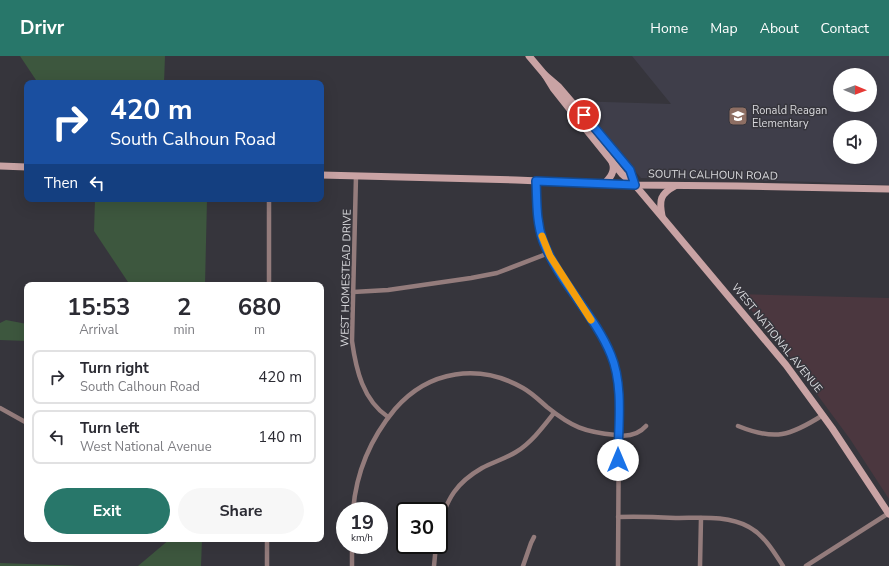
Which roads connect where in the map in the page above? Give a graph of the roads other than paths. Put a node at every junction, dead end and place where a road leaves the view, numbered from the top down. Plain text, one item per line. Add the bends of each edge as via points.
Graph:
1 (529, 56) edge
2 (545, 75) junction
3 (610, 158) junction
4 (0, 166) edge
5 (24, 167) edge
6 (324, 175) edge
7 (356, 176) junction
8 (536, 181) junction
9 (604, 184) junction
10 (635, 185) junction
11 (675, 186) junction
12 (889, 190) edge
13 (269, 202) edge
14 (662, 216) junction
15 (549, 254) junction
16 (269, 282) edge
17 (353, 292) junction
18 (0, 408) edge
19 (554, 413) junction
20 (823, 415) junction
21 (388, 417) junction
22 (24, 421) edge
23 (646, 426) dead end
24 (738, 426) dead end
25 (619, 436) junction
26 (355, 502) edge
27 (448, 502) edge
28 (889, 513) edge
29 (618, 517) junction
30 (700, 518) junction
31 (534, 537) dead end
32 (267, 542) edge
33 (352, 554) edge
34 (435, 554) edge
35 (267, 566) edge
36 (352, 566) edge
37 (434, 566) edge
38 (523, 566) edge
39 (618, 566) edge
40 (700, 566) edge
41 (783, 566) edge
42 (806, 566) edge

1 - 2 main road, WEST NATIONAL AVENUE
2 - 3 main road, WEST NATIONAL AVENUE
2 - 10 main road, WEST NATIONAL AVENUE via 560,87 630,170
3 - 9 main road via 613,171
3 - 10 main road, WEST NATIONAL AVENUE via 622,174
4 - 5 main road
6 - 7 main road, SOUTH CALHOUN ROAD
7 - 8 main road, SOUTH CALHOUN ROAD
7 - 17 street, WEST HOMESTEAD DRIVE
8 - 9 main road, SOUTH CALHOUN ROAD
8 - 15 street via 538,224
9 - 10 main road, SOUTH CALHOUN ROAD
10 - 11 main road, SOUTH CALHOUN ROAD
10 - 14 main road, WEST NATIONAL AVENUE
11 - 12 main road, SOUTH CALHOUN ROAD
11 - 14 main road via 662,197
13 - 16 street
14 - 20 main road, WEST NATIONAL AVENUE via 763,336
15 - 17 street via 497,273 478,277 388,290
15 - 25 street via 611,355 618,383
17 - 21 street, WEST HOMESTEAD DRIVE via 352,341 359,376 364,390
18 - 22 street
19 - 21 street via 510,381 495,376 461,373 435,380 414,390
19 - 25 street via 593,433
19 - 27 street via 527,444 463,482
20 - 24 street via 798,430 783,434 760,434
20 - 28 main road, WEST NATIONAL AVENUE
21 - 26 street via 367,452 359,474
23 - 25 street via 636,434
25 - 29 street
28 - 42 street
29 - 30 street
29 - 39 street
30 - 40 street
30 - 41 street via 725,519 748,526 760,535
31 - 38 street
32 - 35 street
33 - 36 street
34 - 37 street

